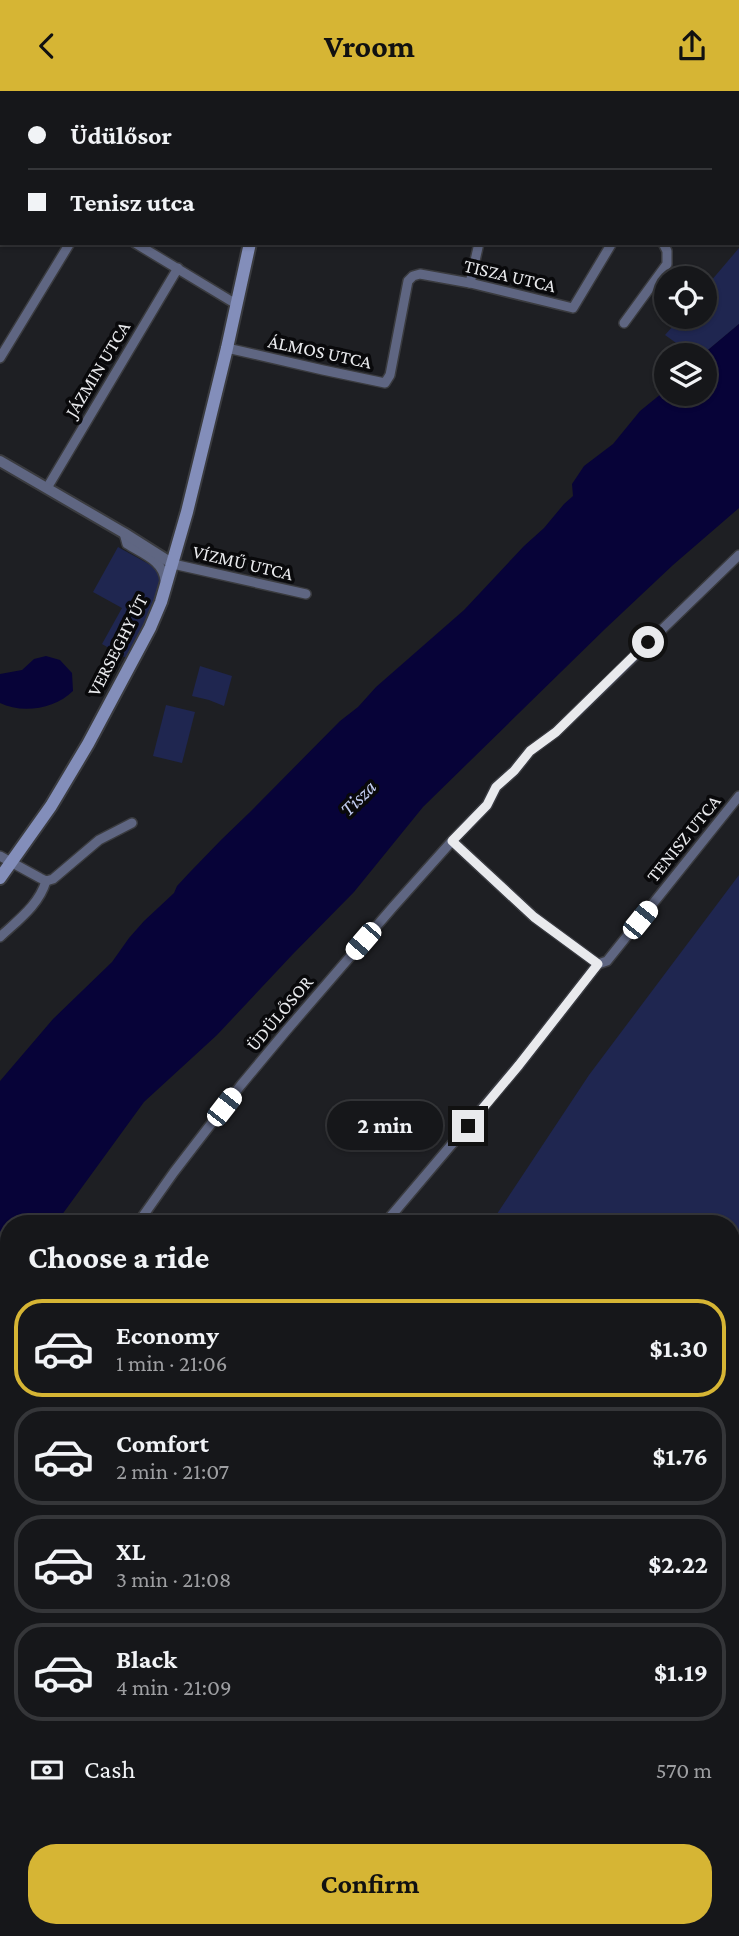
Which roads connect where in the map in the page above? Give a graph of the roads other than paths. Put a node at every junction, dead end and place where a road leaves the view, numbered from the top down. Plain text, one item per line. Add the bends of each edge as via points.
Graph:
1 (69, 245) edge
2 (138, 245) edge
3 (250, 245) edge
4 (479, 245) edge
5 (611, 245) edge
6 (664, 245) edge
7 (178, 268) junction
8 (408, 281) joint
9 (470, 283) junction
10 (236, 304) junction
11 (624, 323) dead end
12 (227, 348) junction
13 (0, 358) edge
14 (0, 461) edge
15 (47, 488) junction
16 (124, 533) junction
17 (739, 555) edge
18 (173, 564) junction
19 (165, 591) junction
20 (306, 594) dead end
21 (739, 796) edge
22 (132, 823) dead end
23 (452, 841) junction
24 (6, 860) edge
25 (0, 878) edge
26 (46, 881) junction
27 (0, 937) edge
28 (598, 964) junction
29 (148, 1215) edge
30 (392, 1215) edge

1 - 13 street
2 - 7 street
3 - 10 main road, VERSEGHY ÚT
4 - 9 street
5 - 9 street, TISZA UTCA via 573,308
6 - 11 street via 667,264
7 - 10 street
7 - 15 street, JÁZMIN UTCA
8 - 9 street, TISZA UTCA via 420,274
8 - 12 street, ÁLMOS UTCA via 385,383
10 - 12 main road, VERSEGHY ÚT
12 - 18 main road, VERSEGHY ÚT
14 - 15 street
15 - 16 street
16 - 18 street
16 - 19 street via 127,544 164,571
17 - 23 street, ÜDÜLŐSOR via 556,732 530,751
18 - 19 main road, VERSEGHY ÚT
18 - 20 street, VÍZMŰ UTCA
19 - 24 main road, VERSEGHY ÚT via 88,744 51,806
21 - 28 street, TENISZ UTCA via 607,961
22 - 26 street via 99,840
23 - 28 street via 534,917
23 - 29 street, ÜDÜLŐSOR via 241,1085 174,1172
24 - 25 main road, VERSEGHY ÚT
24 - 26 street
26 - 27 street via 43,893
28 - 30 street, TENISZ UTCA

